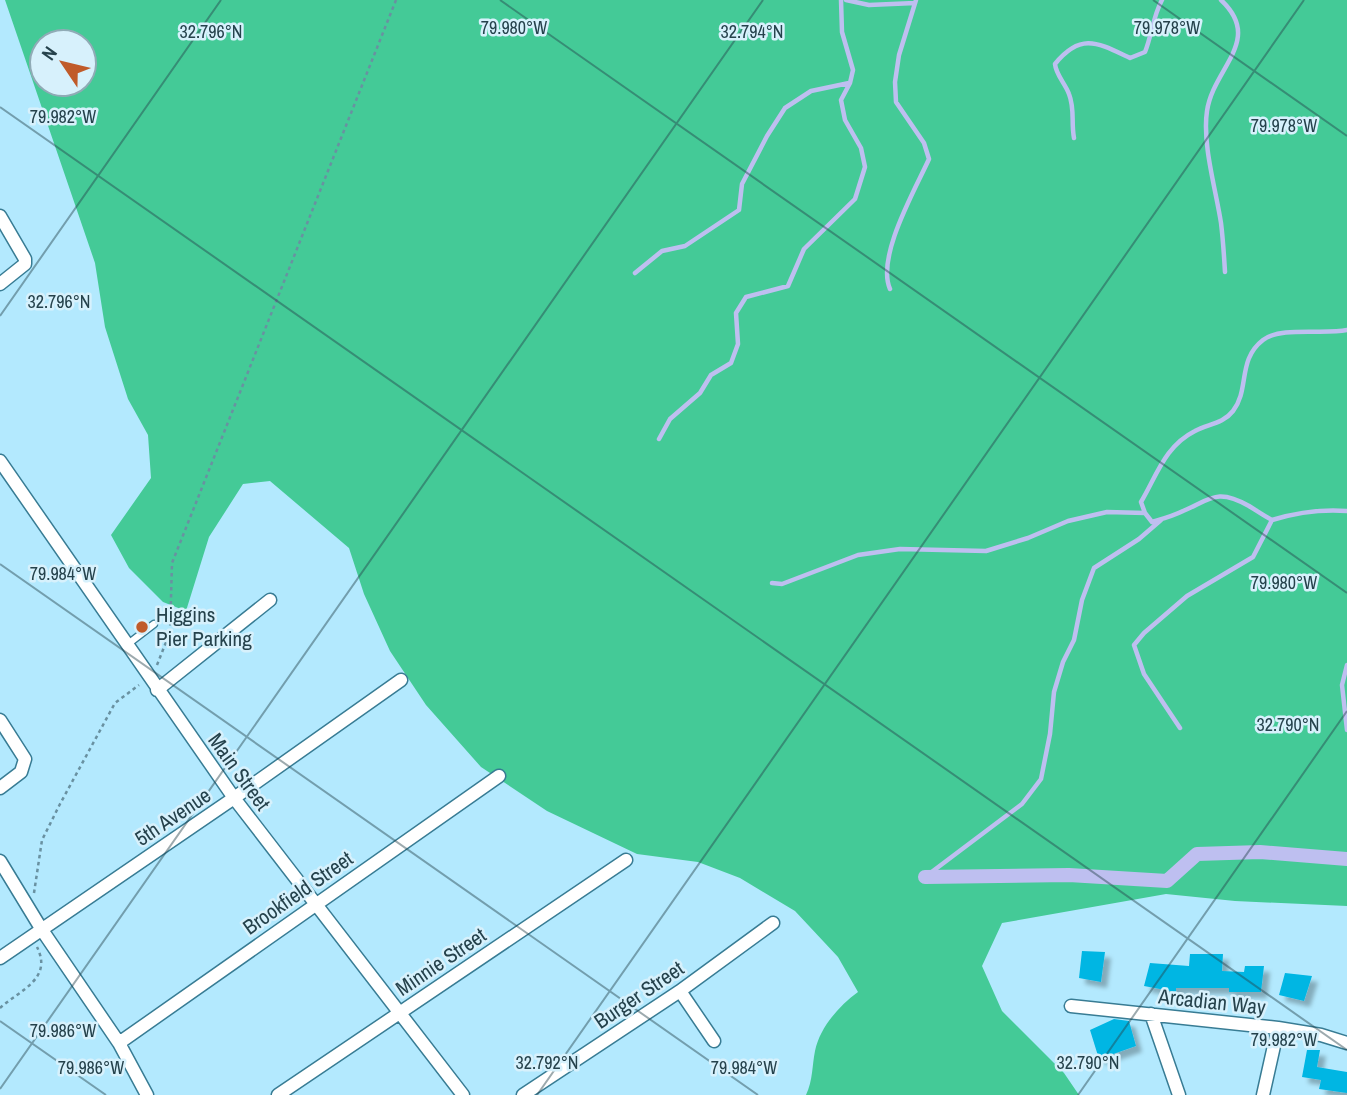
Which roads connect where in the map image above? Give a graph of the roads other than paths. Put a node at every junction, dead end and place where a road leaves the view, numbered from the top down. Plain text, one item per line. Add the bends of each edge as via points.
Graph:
1 (0, 216) edge
2 (0, 284) edge
3 (0, 461) edge
4 (270, 600) dead end
5 (154, 624) dead end
6 (126, 645) junction
7 (401, 680) dead end
8 (157, 690) junction
9 (0, 720) edge
10 (499, 776) dead end
11 (0, 788) edge
12 (234, 799) junction
13 (626, 860) dead end
14 (0, 862) edge
15 (315, 905) junction
16 (773, 923) dead end
17 (37, 933) junction
18 (0, 958) edge
19 (680, 991) junction
20 (1071, 1006) dead end
21 (400, 1013) junction
22 (1151, 1014) junction
23 (1278, 1028) junction
24 (714, 1041) dead end
25 (119, 1043) junction
26 (1347, 1043) edge
27 (147, 1095) edge
28 (278, 1095) edge
29 (463, 1095) edge
30 (523, 1095) edge
31 (1179, 1095) edge
32 (1263, 1095) edge

1 - 2 street via 25,264
3 - 6 street, Main Street
4 - 8 street
5 - 6 lane
6 - 8 street, Main Street
7 - 12 street, 5th Avenue
8 - 12 street, Main Street
9 - 11 street via 25,758 21,772
10 - 15 street, Brookfield Street
12 - 15 street, Main Street
12 - 17 street, 5th Avenue
13 - 21 street, Minnie Street
14 - 17 street via 29,908
15 - 21 street, Main Street
15 - 25 street, Brookfield Street
16 - 19 street, Burger Street
17 - 18 street, 5th Avenue
17 - 25 street
19 - 24 street
19 - 30 street, Burger Street
20 - 22 street, Arcadian Way
21 - 28 street, Minnie Street
21 - 29 street, Main Street
22 - 23 street, Arcadian Way
22 - 31 street
23 - 26 street, Arcadian Way
23 - 32 street
25 - 27 street

